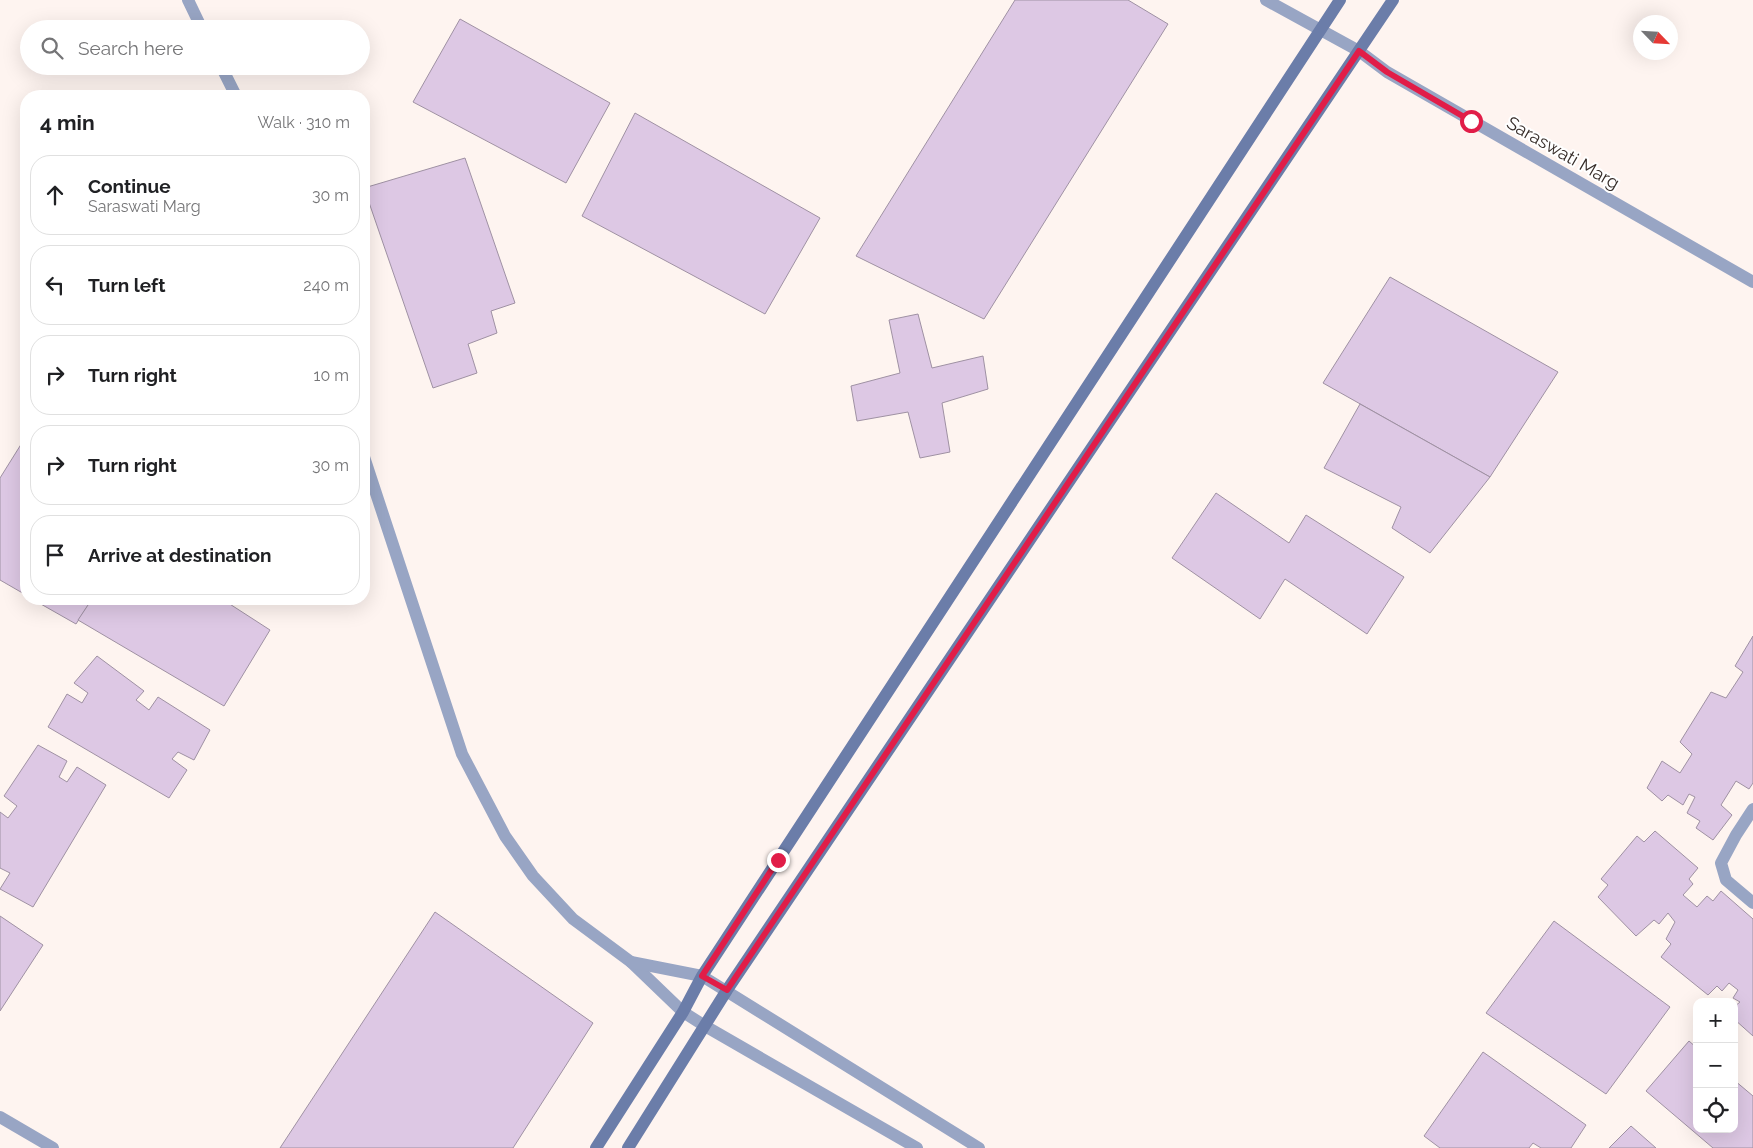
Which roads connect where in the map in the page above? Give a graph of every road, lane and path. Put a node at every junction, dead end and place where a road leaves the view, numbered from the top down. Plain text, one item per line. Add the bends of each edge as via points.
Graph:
1 (188, 0) edge
2 (1266, 0) edge
3 (1340, 0) edge
4 (1393, 0) edge
5 (198, 20) edge
6 (1320, 30) junction
7 (1359, 51) junction
8 (226, 75) edge
9 (233, 90) edge
10 (1753, 282) edge
11 (370, 475) edge
12 (1753, 809) edge
13 (1753, 903) edge
14 (631, 962) junction
15 (702, 976) junction
16 (727, 990) junction
17 (683, 1012) junction
18 (705, 1026) junction
19 (0, 1117) edge
20 (53, 1148) edge
21 (596, 1148) edge
22 (628, 1148) edge
23 (916, 1148) edge
24 (979, 1148) edge

1 - 5 street
2 - 6 street, Saraswati Marg
3 - 6 main road
4 - 7 main road
6 - 7 street, Saraswati Marg
6 - 15 main road
7 - 10 street, Saraswati Marg via 1387,72
7 - 16 main road
8 - 9 street
11 - 14 street via 462,754 505,836 533,876 573,918
12 - 13 street via 1721,863 1726,880
14 - 15 street
14 - 17 street
15 - 16 street
15 - 17 main road
16 - 18 main road
16 - 24 street
17 - 18 street
17 - 21 main road
18 - 22 main road
18 - 23 street
19 - 20 street

